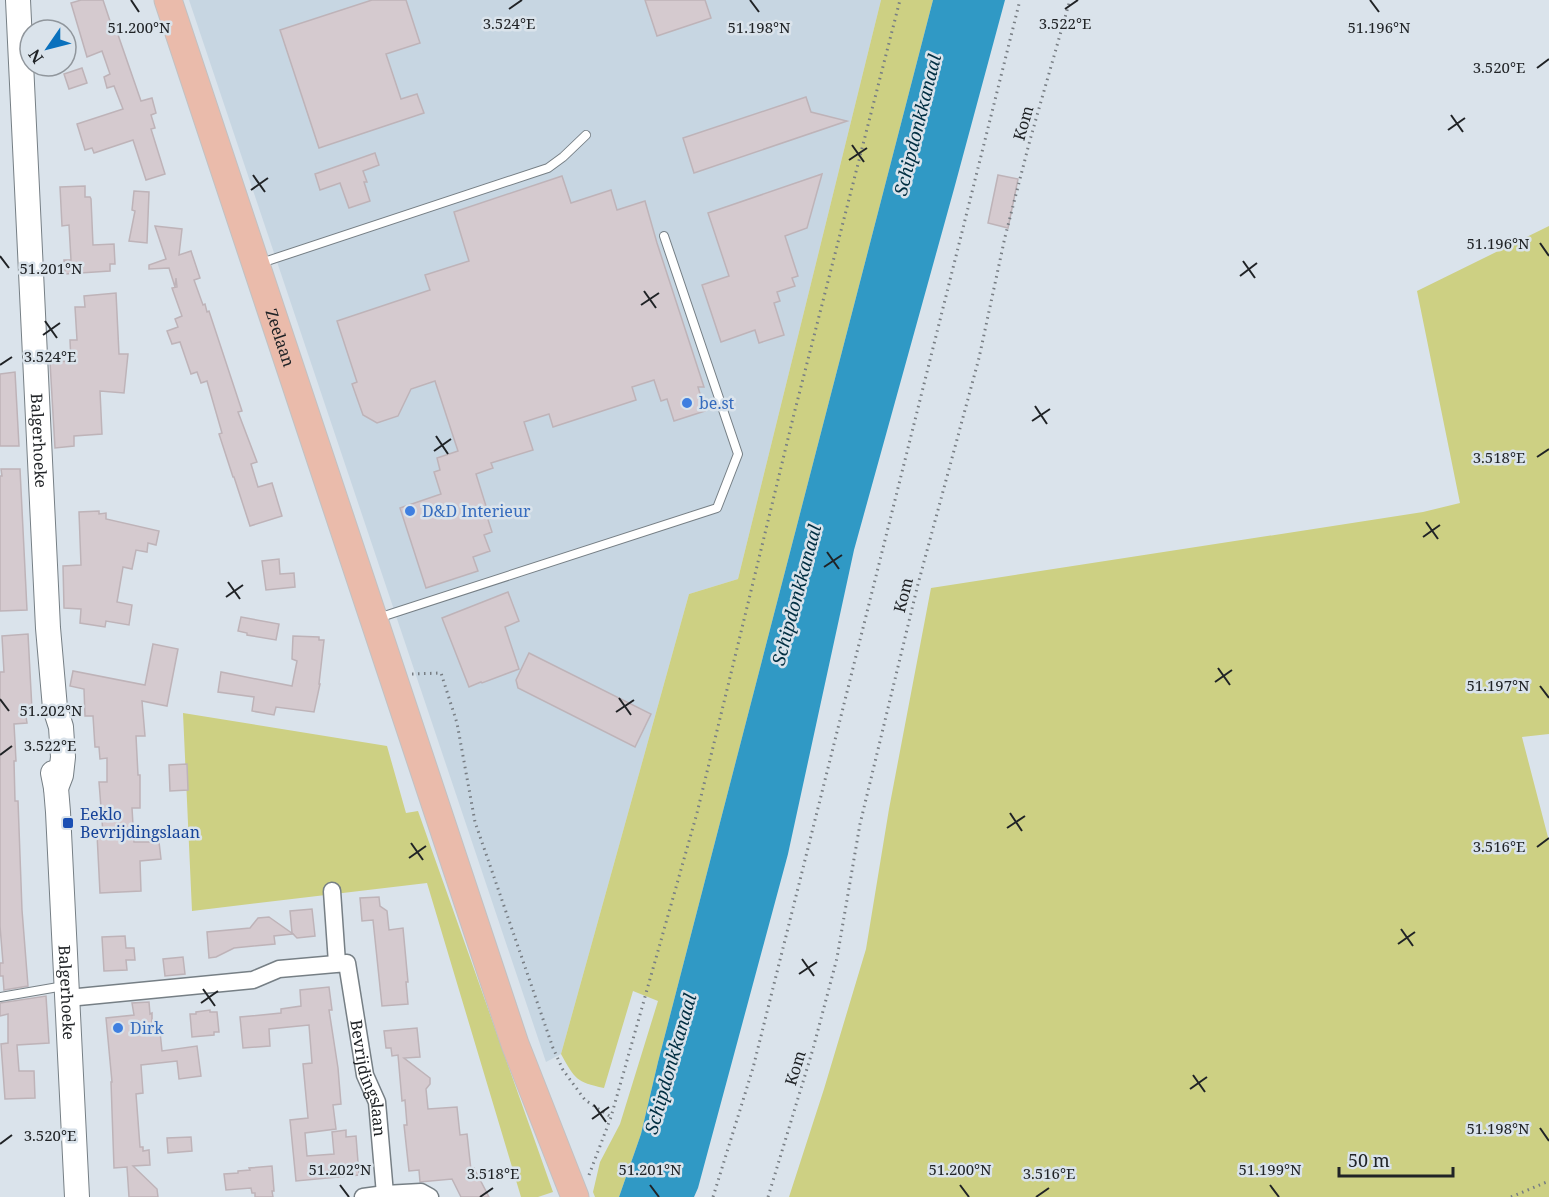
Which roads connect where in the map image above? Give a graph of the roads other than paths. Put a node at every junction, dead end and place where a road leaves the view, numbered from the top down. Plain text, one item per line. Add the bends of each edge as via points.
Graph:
1 (18, 0) edge
2 (168, 0) edge
3 (586, 135) dead end
4 (664, 236) dead end
5 (255, 265) junction
6 (373, 620) junction
7 (332, 891) dead end
8 (342, 963) junction
9 (67, 992) junction
10 (0, 997) edge
11 (581, 1187) edge
12 (385, 1194) junction
13 (77, 1197) edge
14 (363, 1197) edge
15 (430, 1197) edge

1 - 9 main road, Balgerhoeke via 48,628 43,689 56,788
2 - 5 main road, Zeelaan
3 - 5 lane via 548,168
4 - 6 lane via 738,454 717,508
5 - 6 main road, Zeelaan
6 - 11 main road, Zeelaan via 515,1044 551,1140
7 - 8 street, Bevrijdingslaan
8 - 9 street via 279,969 253,980
8 - 12 street, Bevrijdingslaan via 365,1075 377,1102
9 - 10 lane
9 - 13 main road, Balgerhoeke
12 - 14 street
12 - 15 street via 421,1192

